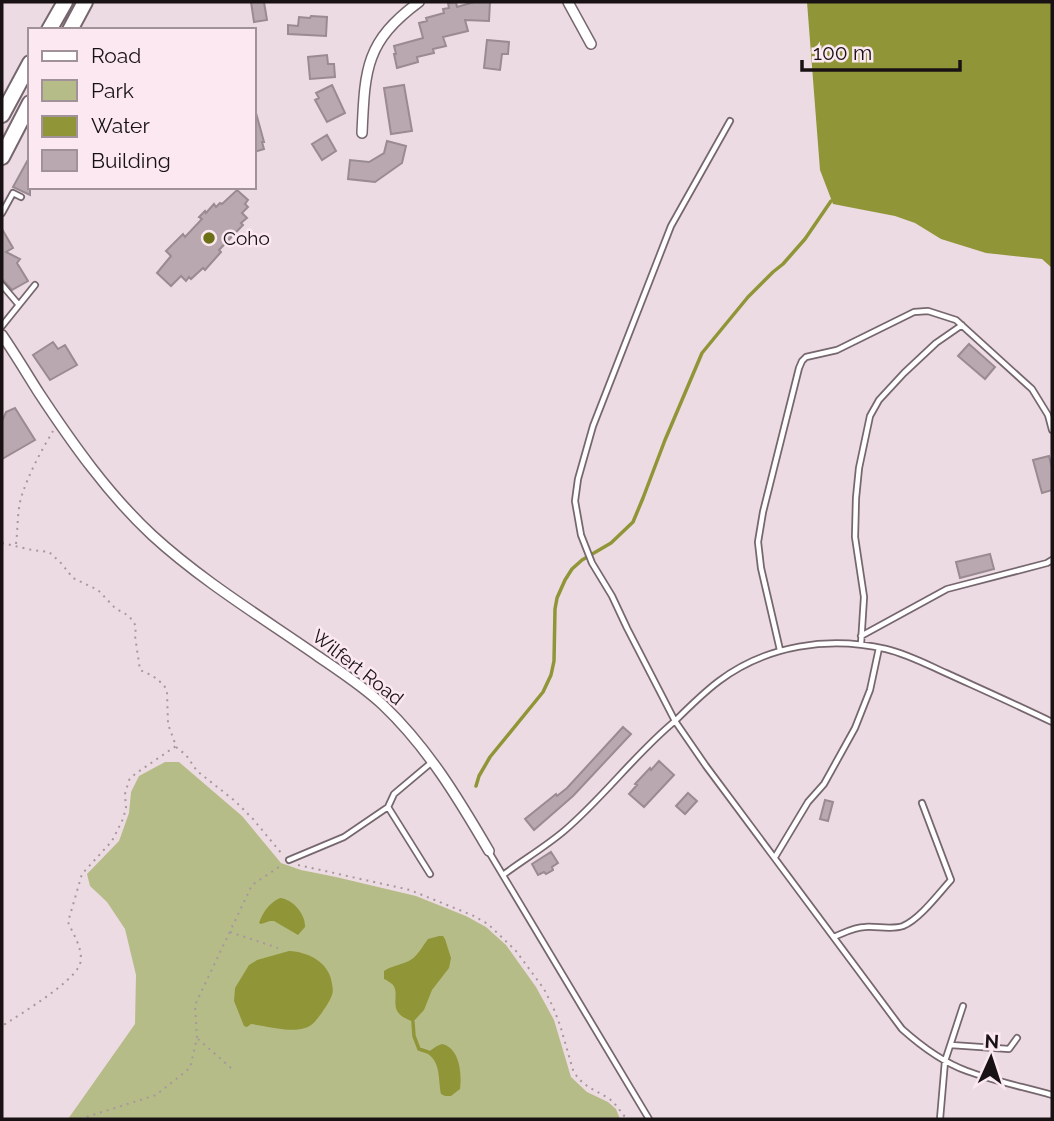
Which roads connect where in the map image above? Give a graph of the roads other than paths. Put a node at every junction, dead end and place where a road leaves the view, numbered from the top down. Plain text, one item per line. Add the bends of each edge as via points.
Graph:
1 (65, 2) edge
2 (85, 2) edge
3 (419, 2) edge
4 (568, 2) edge
5 (50, 28) edge
6 (70, 28) edge
7 (591, 44) dead end
8 (28, 67) edge
9 (28, 107) edge
10 (2, 115) edge
11 (730, 121) dead end
12 (362, 133) dead end
13 (2, 157) edge
14 (22, 197) dead end
15 (2, 213) edge
16 (2, 285) edge
17 (35, 285) dead end
18 (19, 305) junction
19 (2, 326) edge
20 (962, 326) junction
21 (2, 335) edge
22 (1052, 430) edge
23 (1052, 560) edge
24 (861, 636) junction
25 (861, 645) junction
26 (879, 648) junction
27 (780, 650) junction
28 (675, 721) junction
29 (1052, 722) edge
30 (433, 762) junction
31 (922, 803) dead end
32 (388, 807) junction
33 (489, 851) joint
34 (775, 857) junction
35 (289, 860) road end
36 (430, 874) dead end
37 (503, 875) junction
38 (834, 937) junction
39 (963, 1006) dead end
40 (1017, 1038) dead end
41 (951, 1045) junction
42 (945, 1061) junction
43 (1052, 1094) edge
44 (649, 1119) edge
45 (940, 1119) edge

1 - 5 main road
2 - 6 main road
3 - 12 street via 397,18 370,59
4 - 7 street
8 - 10 main road
9 - 13 main road
11 - 28 lane via 671,226 593,426 575,501 592,563
14 - 15 lane via 13,193
16 - 18 lane
17 - 18 lane
18 - 19 lane
20 - 22 lane via 1032,389
20 - 24 lane via 904,373 870,416 856,498
20 - 27 lane via 956,320 914,312 837,350 802,361 758,542
21 - 30 street, Wilfert Road via 117,499 153,535 381,704
23 - 24 lane via 947,589
24 - 25 lane
25 - 26 lane
25 - 27 lane via 835,643
26 - 29 lane via 914,657
26 - 34 lane via 855,728
27 - 28 lane via 719,681
28 - 34 lane
28 - 37 lane via 564,831
30 - 32 lane via 394,794
30 - 33 street, Wilfert Road
31 - 38 lane via 951,880 904,925 863,927
32 - 35 lane via 344,837
32 - 36 lane
33 - 37 lane, Wilfert Road
34 - 38 lane
37 - 44 lane, Wilfert Road
38 - 42 lane via 902,1029
39 - 41 lane
40 - 41 lane via 1009,1049
41 - 42 lane
42 - 43 lane
42 - 45 lane

